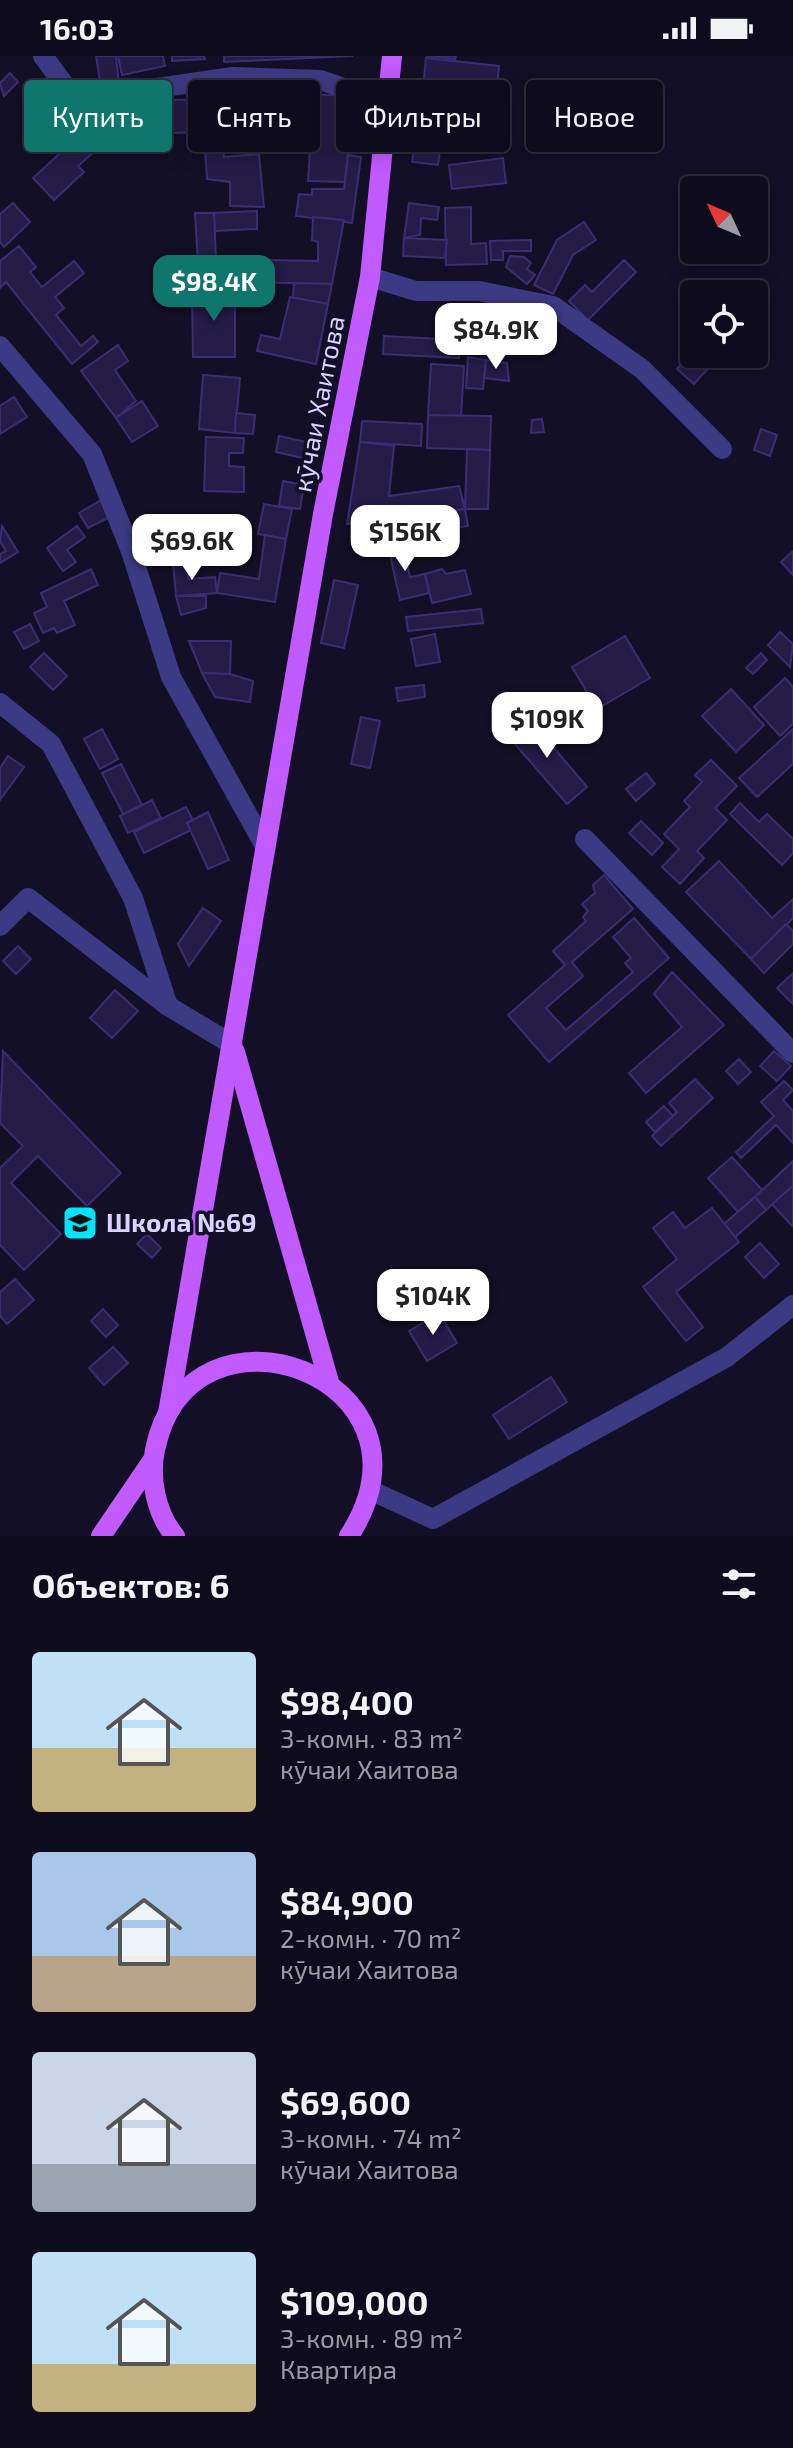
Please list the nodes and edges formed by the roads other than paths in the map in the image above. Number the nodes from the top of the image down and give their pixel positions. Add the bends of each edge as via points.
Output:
1 (43, 56) edge
2 (392, 56) edge
3 (390, 80) edge
4 (336, 85) edge
5 (384, 152) edge
6 (370, 277) junction
7 (0, 346) edge
8 (722, 449) dead end
9 (0, 703) edge
10 (585, 839) dead end
11 (265, 846) junction
12 (0, 926) edge
13 (168, 1006) junction
14 (233, 1045) junction
15 (793, 1053) edge
16 (793, 1305) edge
17 (329, 1382) junction
18 (168, 1413) junction
19 (152, 1461) junction
20 (370, 1490) junction
21 (101, 1536) edge
22 (175, 1536) edge
23 (349, 1536) edge

1 - 4 street via 72,95 81,99 233,77 320,80
2 - 3 main road, кӯчаи Хаитова
5 - 6 main road, кӯчаи Хаитова
6 - 8 street via 416,291 479,291 553,306 642,369
6 - 11 main road, кӯчаи Хаитова
7 - 11 street via 92,454 131,551 171,677
9 - 13 street via 51,744 133,898
10 - 15 street
11 - 14 main road, кӯчаи Хаитова
12 - 13 street via 28,898
13 - 14 street
14 - 17 main road
14 - 18 main road, кӯчаи Хаитова
16 - 20 street via 727,1357 433,1519
17 - 18 main road via 297,1365 260,1360 224,1367 192,1385
17 - 20 main road via 365,1430 372,1460
18 - 19 main road, кӯчаи Хаитова
19 - 21 main road
19 - 22 main road via 155,1496
20 - 23 main road

